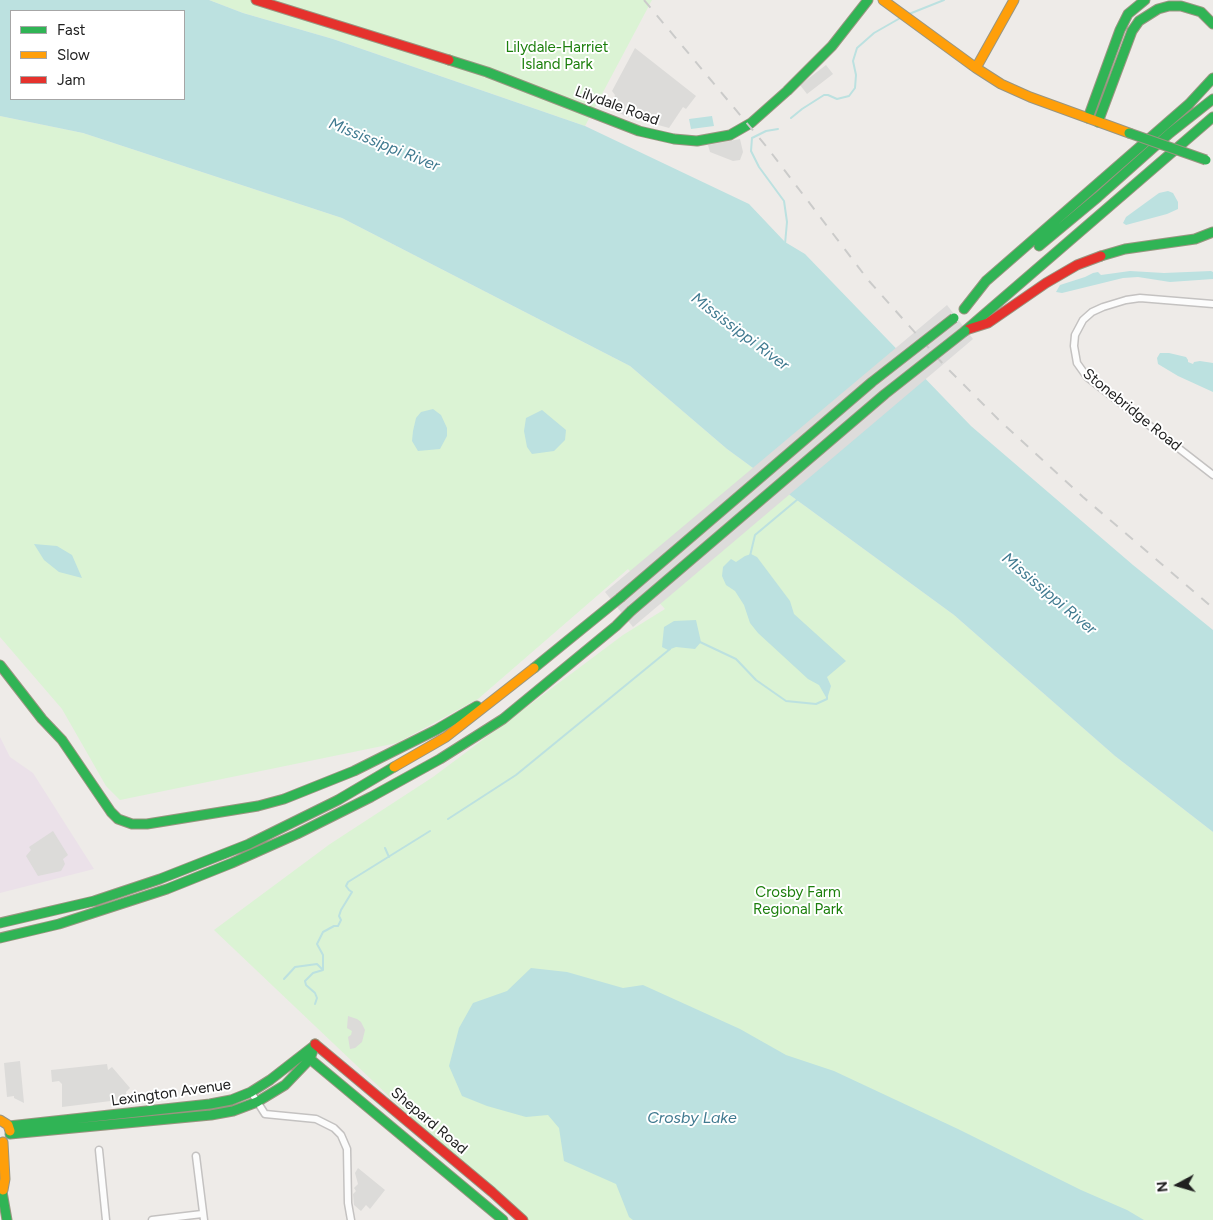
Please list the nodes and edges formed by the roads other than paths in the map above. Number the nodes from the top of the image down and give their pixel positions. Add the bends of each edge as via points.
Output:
1 (256, 0) edge
2 (868, 0) edge
3 (883, 0) edge
4 (1014, 0) edge
5 (1145, 0) edge
6 (1213, 24) edge
7 (976, 68) junction
8 (1213, 78) edge
9 (1213, 100) edge
10 (1213, 117) edge
11 (1088, 118) junction
12 (1098, 122) junction
13 (1209, 162) edge
14 (1213, 232) edge
15 (1213, 304) edge
16 (964, 309) junction
17 (965, 331) junction
18 (1213, 475) edge
19 (0, 665) edge
20 (506, 692) junction
21 (0, 923) edge
22 (0, 938) edge
23 (315, 1044) junction
24 (310, 1059) junction
25 (251, 1092) junction
26 (257, 1102) junction
27 (0, 1120) edge
28 (10, 1130) junction
29 (1, 1143) edge
30 (99, 1150) dead end
31 (196, 1156) dead end
32 (2, 1186) edge
33 (203, 1217) edge
34 (6, 1220) edge
35 (106, 1220) edge
36 (152, 1220) edge
37 (351, 1220) edge
38 (503, 1220) edge
39 (523, 1220) edge

1 - 2 main road, Lilydale Road via 487,72 638,130 697,141 730,136 751,123 840,38
3 - 7 main road
4 - 7 main road
5 - 11 main road via 1128,14 1120,30
6 - 12 main road via 1201,12 1181,6 1158,9 1139,22 1132,31
7 - 11 main road via 1030,97
8 - 16 main road via 1190,104 986,281
9 - 16 main road
10 - 17 main road
11 - 12 main road
12 - 13 main road, bridge
14 - 17 main road via 1195,239 1125,249 1096,257 1052,280 988,324
15 - 18 street, Stonebridge Road via 1140,298 1126,300 1092,312 1075,335 1074,346 1077,363 1087,377
16 - 20 main road, bridge via 872,382
17 - 22 main road, bridge via 885,394 610,632 504,719 380,792 232,863 137,899 59,924
19 - 20 main road via 62,740 111,812 126,823 147,824 284,799 354,771
20 - 21 main road via 446,737 338,800 249,844 130,890
23 - 24 main road, Lexington Avenue
23 - 25 main road, Lexington Avenue
23 - 39 main road, Shepard Road
24 - 26 main road, Lexington Avenue via 284,1085
24 - 38 main road, Shepard Road
25 - 26 street
25 - 28 main road, Lexington Avenue via 210,1104
26 - 28 main road, Lexington Avenue via 223,1114
26 - 37 street via 265,1114 316,1119 341,1135 346,1149
27 - 28 main road
28 - 29 main road via 7,1140
29 - 32 main road via 5,1179
30 - 35 street
31 - 33 street
32 - 34 main road
33 - 36 street

